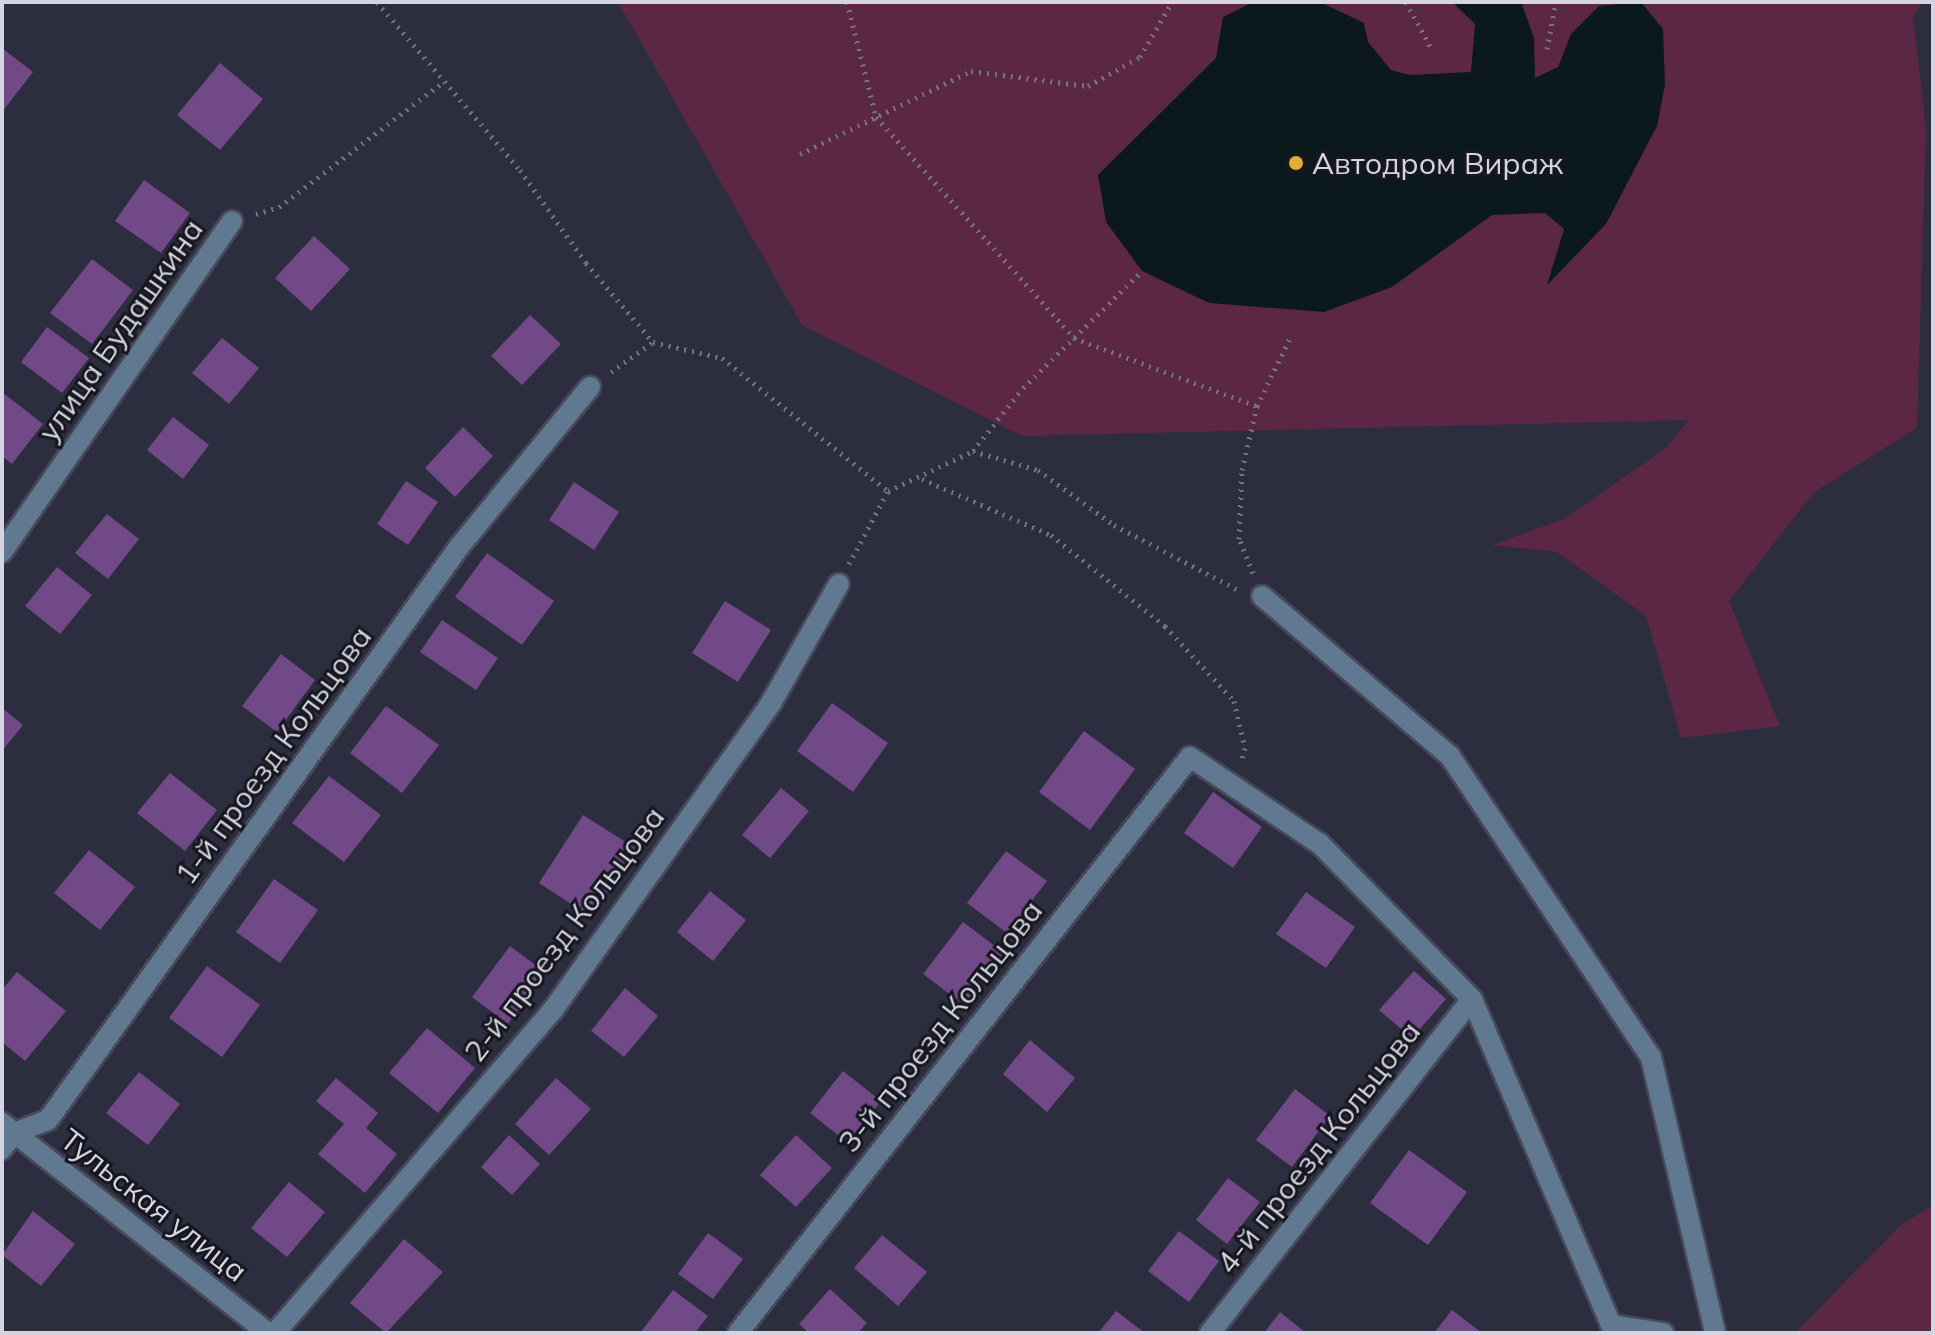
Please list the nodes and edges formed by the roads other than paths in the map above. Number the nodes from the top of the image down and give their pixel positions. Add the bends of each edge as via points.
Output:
1 (232, 221) road end
2 (590, 387) road end
3 (2, 552) edge
4 (839, 584) road end
5 (1262, 596) road end
6 (1472, 999) junction
7 (6, 1135) edge
8 (268, 1333) edge
9 (275, 1333) edge
10 (738, 1333) edge
11 (1210, 1333) edge
12 (1663, 1333) edge
13 (1715, 1333) edge

1 - 3 street, улица Будашкина
2 - 7 street, 1-й проезд Кольцова via 459,547 48,1120
4 - 9 street, 2-й проезд Кольцова via 771,703 553,1010
5 - 13 street via 1450,756 1651,1057
6 - 10 street, 3-й проезд Кольцова via 1320,844 1190,757
6 - 11 street, 4-й проезд Кольцова
6 - 12 street via 1611,1325
7 - 8 street, Тульская улица

